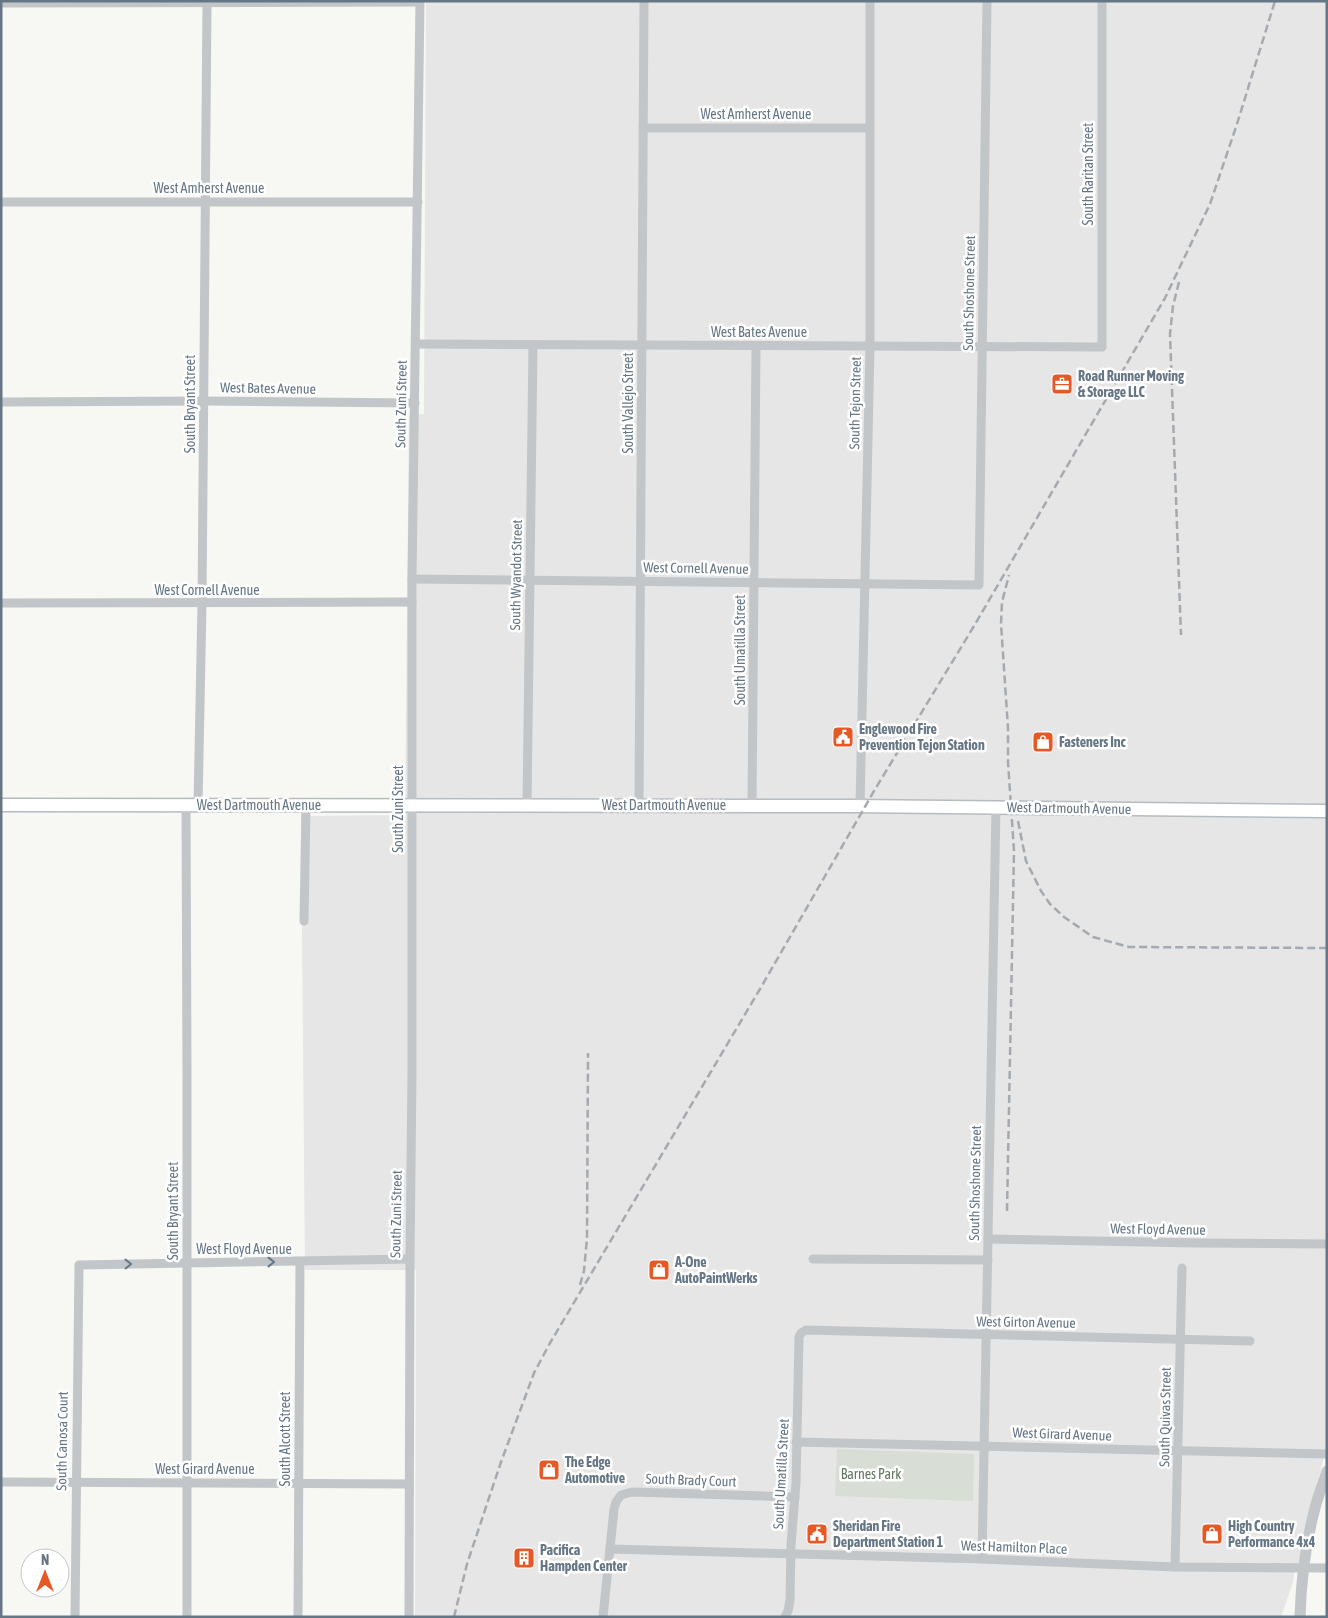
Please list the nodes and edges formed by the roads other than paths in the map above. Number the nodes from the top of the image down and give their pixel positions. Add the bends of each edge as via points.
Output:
1 (644, 1) edge
2 (870, 1) edge
3 (987, 1) edge
4 (1102, 1) edge
5 (420, 2) edge
6 (1, 3) edge
7 (207, 3) junction
8 (643, 128) junction
9 (869, 128) junction
10 (1, 202) edge
11 (204, 202) junction
12 (418, 202) junction
13 (416, 344) junction
14 (533, 345) junction
15 (642, 345) junction
16 (756, 346) junction
17 (870, 346) junction
18 (982, 347) junction
19 (1102, 347) joint
20 (1, 402) edge
21 (204, 402) junction
22 (415, 403) junction
23 (412, 579) junction
24 (530, 580) junction
25 (640, 581) junction
26 (754, 582) junction
27 (865, 584) junction
28 (979, 585) joint
29 (412, 602) junction
30 (1, 604) edge
31 (202, 604) junction
32 (306, 804) junction
33 (411, 804) junction
34 (1, 805) edge
35 (192, 805) junction
36 (527, 805) junction
37 (639, 805) junction
38 (752, 805) junction
39 (860, 806) junction
40 (996, 807) junction
41 (1327, 811) edge
42 (304, 921) dead end
43 (988, 1239) junction
44 (1327, 1244) edge
45 (410, 1259) junction
46 (813, 1259) dead end
47 (988, 1260) junction
48 (300, 1262) junction
49 (187, 1263) junction
50 (79, 1266) joint
51 (1182, 1268) dead end
52 (802, 1333) joint
53 (986, 1335) junction
54 (1180, 1340) junction
55 (1250, 1341) dead end
56 (796, 1442) junction
57 (984, 1446) junction
58 (1178, 1451) junction
59 (1327, 1454) edge
60 (1327, 1471) edge
61 (1, 1482) edge
62 (187, 1482) junction
63 (76, 1483) junction
64 (299, 1484) junction
65 (409, 1484) junction
66 (795, 1497) junction
67 (610, 1549) junction
68 (792, 1554) junction
69 (982, 1559) junction
70 (1175, 1567) junction
71 (1304, 1567) junction
72 (1327, 1568) edge
73 (75, 1617) edge
74 (187, 1617) edge
75 (298, 1617) edge
76 (409, 1617) edge
77 (603, 1617) edge
78 (785, 1617) edge
79 (1300, 1617) edge

1 - 8 street, South Vallejo Street
2 - 9 street, South Tejon Street
3 - 18 street, South Shoshone Street
4 - 19 street, South Raritan Street
5 - 7 street
5 - 12 street, South Zuni Street
6 - 7 street
7 - 11 street, South Bryant Street
8 - 9 street, West Amherst Avenue
8 - 15 street, South Vallejo Street
9 - 17 street, South Tejon Street
10 - 11 street, West Amherst Avenue
11 - 12 street, West Amherst Avenue
11 - 21 street, South Bryant Street
12 - 13 street, South Zuni Street
13 - 14 street, West Bates Avenue
13 - 22 street, South Zuni Street
14 - 15 street, West Bates Avenue
14 - 24 street, South Wyandot Street
15 - 16 street, West Bates Avenue
15 - 25 street, South Vallejo Street
16 - 17 street, West Bates Avenue
16 - 26 street, South Umatilla Street
17 - 18 street, West Bates Avenue
17 - 27 street, South Tejon Street
18 - 19 street, West Bates Avenue
18 - 28 street, South Shoshone Street
20 - 21 street, West Bates Avenue
21 - 22 street, West Bates Avenue
21 - 31 street, South Bryant Street
22 - 23 street, South Zuni Street
23 - 24 street, West Cornell Avenue
23 - 29 street, South Zuni Street
24 - 25 street, West Cornell Avenue
24 - 36 street, South Wyandot Street
25 - 26 street, West Cornell Avenue
25 - 37 street, South Vallejo Street
26 - 27 street, West Cornell Avenue
26 - 38 street, South Umatilla Street
27 - 28 street, West Cornell Avenue
27 - 39 street, South Tejon Street
29 - 31 street, West Cornell Avenue
29 - 33 street, South Zuni Street
30 - 31 street, West Cornell Avenue
31 - 35 street, South Bryant Street
32 - 33 main road, West Dartmouth Avenue
32 - 35 main road, West Dartmouth Avenue
32 - 42 street
33 - 36 main road, West Dartmouth Avenue
33 - 45 street, South Zuni Street
34 - 35 main road, West Dartmouth Avenue
35 - 49 street, South Bryant Street
36 - 37 main road, West Dartmouth Avenue
37 - 38 main road, West Dartmouth Avenue
38 - 39 main road, West Dartmouth Avenue
39 - 40 main road, West Dartmouth Avenue
40 - 41 main road, West Dartmouth Avenue
40 - 43 street, South Shoshone Street
43 - 44 street, West Floyd Avenue
43 - 47 street, South Shoshone Street
45 - 48 street, West Floyd Avenue
45 - 65 street, South Zuni Street
46 - 47 street
47 - 53 street, South Shoshone Street
49 -> 48 street, West Floyd Avenue
48 - 64 street, South Alcott Street
50 -> 49 street, West Floyd Avenue
49 - 62 street, South Bryant Street
50 - 63 street, South Canosa Court
51 - 54 street, South Quivas Street
52 - 53 street, West Girton Avenue via 806,1330
52 - 56 street, South Umatilla Street via 799,1337
53 - 54 street, West Girton Avenue
53 - 57 street, South Shoshone Street
54 - 55 street, West Girton Avenue
54 - 58 street, South Quivas Street
56 - 57 street, West Girard Avenue
56 - 66 street, South Umatilla Street
57 - 58 street, West Girard Avenue
57 - 69 street, South Shoshone Street
58 - 59 street, West Girard Avenue
58 - 70 street, South Quivas Street
60 - 71 street via 1314,1511
61 - 63 street, West Girard Avenue
62 - 63 street, West Girard Avenue
62 - 64 street, West Girard Avenue
62 - 74 street, South Bryant Street
63 - 73 street, South Canosa Court
64 - 65 street, West Girard Avenue
64 - 75 street, South Alcott Street
65 - 76 street, South Zuni Street
66 - 67 street, South Brady Court via 626,1493 616,1502
66 - 68 street, South Umatilla Street
67 - 68 street, West Hamilton Place
67 - 77 street, South Brady Court
68 - 69 street, West Hamilton Place
68 - 78 street, South Umatilla Street via 789,1605
69 - 70 street, West Hamilton Place
70 - 71 street, West Hamilton Place
71 - 72 street, West Hamilton Place
71 - 79 street

